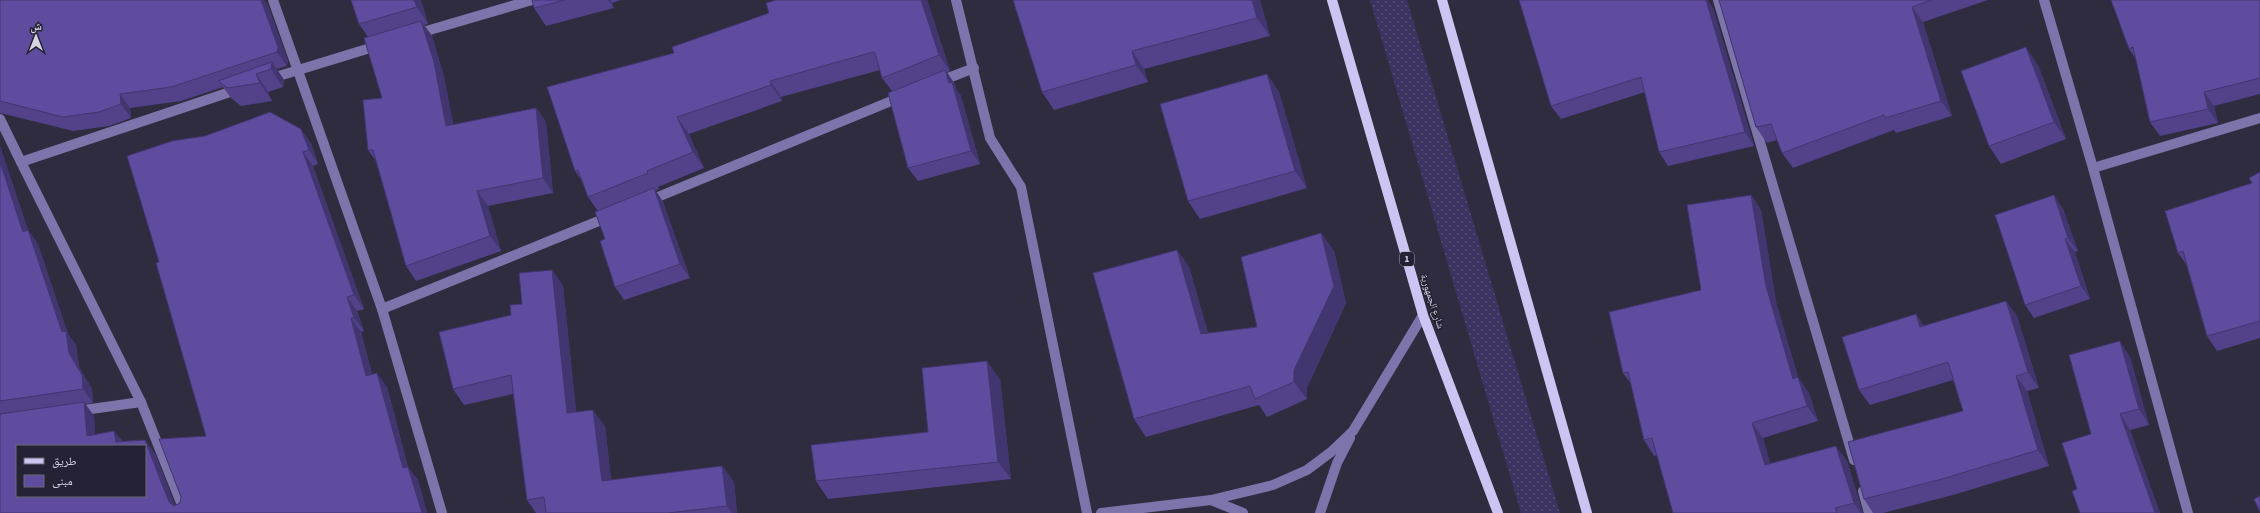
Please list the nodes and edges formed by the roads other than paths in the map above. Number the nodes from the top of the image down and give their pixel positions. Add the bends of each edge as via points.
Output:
1 (273, 0) edge
2 (532, 0) edge
3 (956, 0) edge
4 (1332, 0) edge
5 (1442, 0) edge
6 (1718, 0) edge
7 (2044, 0) edge
8 (403, 38) edge
9 (388, 42) edge
10 (974, 68) junction
11 (297, 69) junction
12 (929, 86) edge
13 (914, 92) edge
14 (2260, 118) edge
15 (0, 119) edge
16 (21, 162) junction
17 (2093, 168) junction
18 (641, 204) edge
19 (618, 213) edge
20 (382, 309) junction
21 (1423, 315) junction
22 (141, 402) junction
23 (70, 412) edge
24 (1353, 431) junction
25 (1856, 467) edge
26 (1860, 482) edge
27 (1211, 500) junction
28 (185, 513) edge
29 (442, 513) edge
30 (1087, 513) edge
31 (1101, 513) edge
32 (1243, 513) edge
33 (1320, 513) edge
34 (1498, 513) edge
35 (1587, 513) edge
36 (1869, 513) edge
37 (2188, 513) edge

1 - 11 street
2 - 8 street
3 - 10 street
4 - 21 main road, شارع الجمهورية / 1
5 - 35 main road
6 - 25 street
7 - 17 street
9 - 11 street
10 - 12 street
10 - 30 street via 990,138 1021,187
11 - 16 street
11 - 20 street
13 - 18 street
14 - 17 street
15 - 16 street
16 - 22 street
17 - 37 street
19 - 20 street
20 - 29 street
21 - 24 street
21 - 34 main road, شارع الجمهورية / 1
22 - 23 street
22 - 28 street
24 - 27 street via 1307,470 1273,485
24 - 33 street via 1337,463
26 - 36 street
27 - 31 street
27 - 32 street

